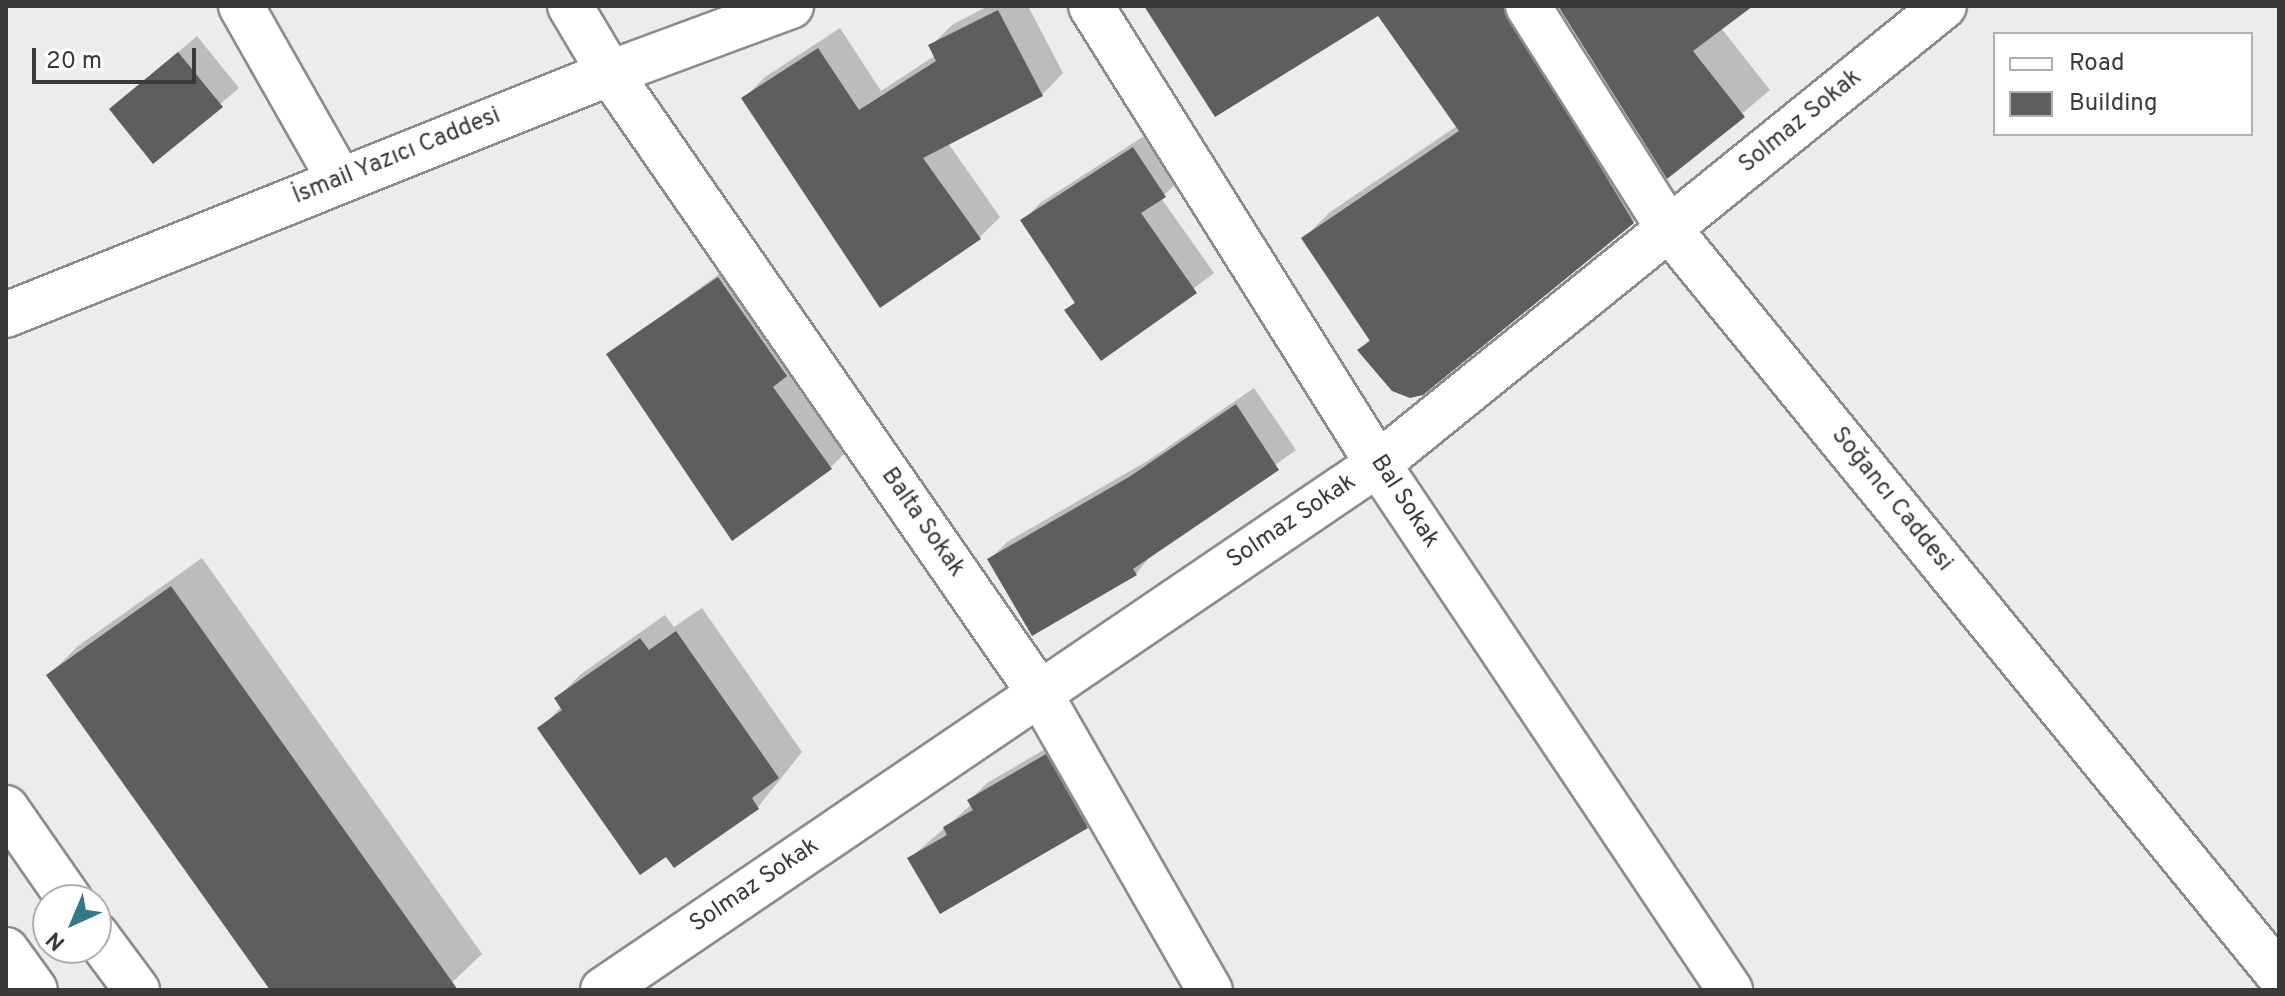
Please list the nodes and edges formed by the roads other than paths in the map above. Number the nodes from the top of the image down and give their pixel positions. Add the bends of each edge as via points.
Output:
1 (241, 6) edge
2 (570, 6) edge
3 (791, 6) edge
4 (1091, 6) edge
5 (1528, 6) edge
6 (1935, 9) edge
7 (610, 73) junction
8 (340, 180) junction
9 (1669, 229) junction
10 (6, 315) edge
11 (1378, 464) junction
12 (1039, 692) junction
13 (6, 808) edge
14 (59, 884) edge
15 (6, 950) edge
16 (112, 956) edge
17 (2279, 975) edge
18 (35, 990) edge
19 (137, 990) edge
20 (603, 990) edge
21 (1210, 990) edge
22 (1730, 990) edge

1 - 8 street
2 - 7 street, Balta Sokak
3 - 7 street, İsmail Yazıcı Caddesi
4 - 11 street, Bal Sokak
5 - 9 street, Soğancı Caddesi
6 - 9 street, Solmaz Sokak
7 - 8 street, İsmail Yazıcı Caddesi
7 - 12 street, Balta Sokak
8 - 10 street, İsmail Yazıcı Caddesi
9 - 11 street, Solmaz Sokak
9 - 17 street, Soğancı Caddesi
11 - 12 street, Solmaz Sokak
11 - 22 street, Bal Sokak
12 - 20 street, Solmaz Sokak
12 - 21 street, Balta Sokak
13 - 14 street
15 - 18 street
16 - 19 street

